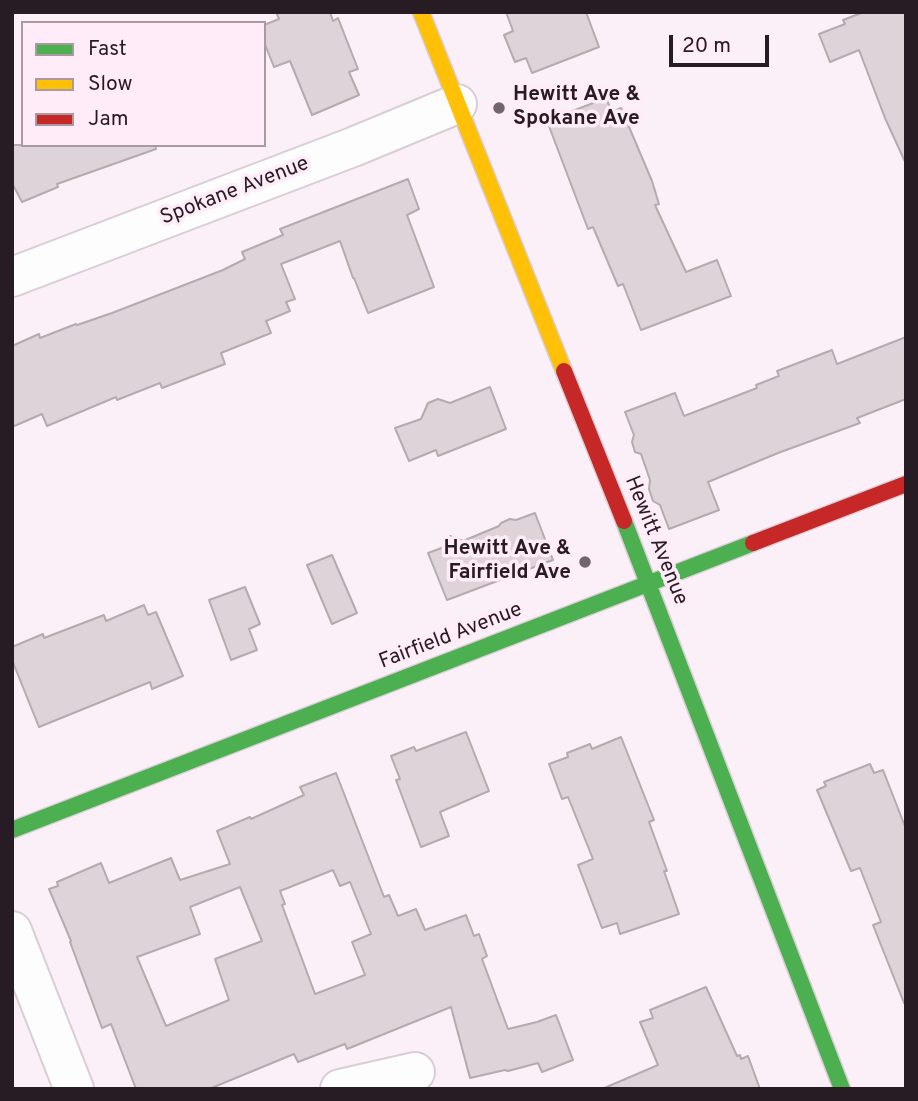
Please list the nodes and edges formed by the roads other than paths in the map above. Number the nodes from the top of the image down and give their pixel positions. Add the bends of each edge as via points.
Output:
1 (421, 12) edge
2 (457, 104) junction
3 (12, 277) edge
4 (906, 484) edge
5 (649, 583) junction
6 (12, 830) edge
7 (12, 931) edge
8 (415, 1072) dead end
9 (74, 1089) edge
10 (340, 1089) edge
11 (842, 1089) edge

1 - 2 street, Hewitt Avenue
2 - 3 street, Spokane Avenue
2 - 5 street, Hewitt Avenue
4 - 5 street, Fairfield Avenue
5 - 6 street, Fairfield Avenue
5 - 11 street, Hewitt Avenue
7 - 9 street
8 - 10 street

